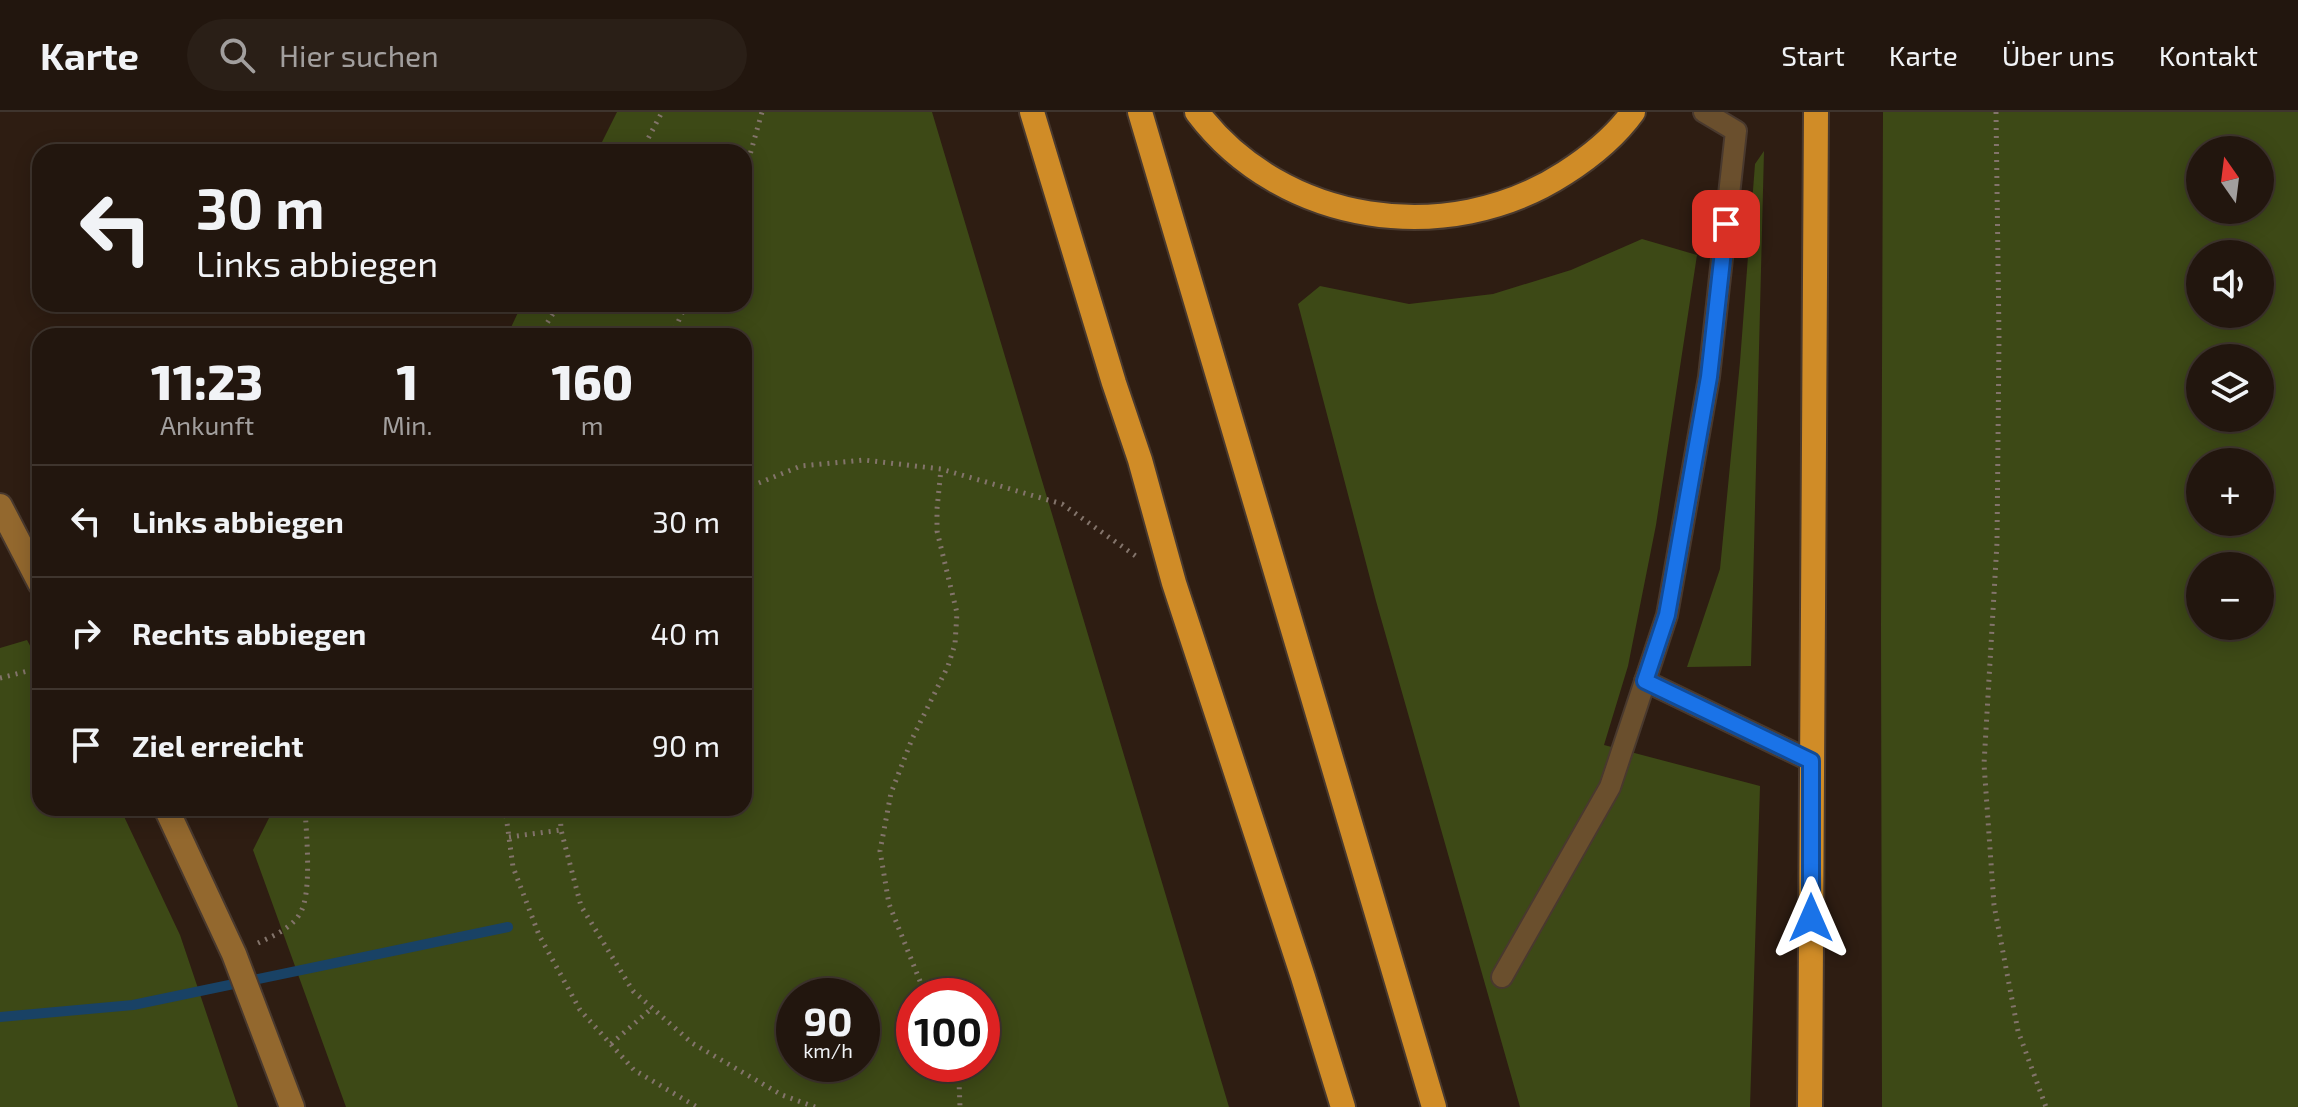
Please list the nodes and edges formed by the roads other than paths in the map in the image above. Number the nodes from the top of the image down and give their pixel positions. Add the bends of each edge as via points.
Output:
1 (1032, 112) edge
2 (1140, 112) edge
3 (1197, 112) edge
4 (1633, 112) edge
5 (1704, 112) edge
6 (1816, 112) edge
7 (0, 506) edge
8 (32, 568) edge
9 (1645, 681) junction
10 (1811, 761) junction
11 (170, 816) edge
12 (1502, 977) dead end
13 (292, 1107) edge
14 (1343, 1107) edge
15 (1434, 1107) edge
16 (1810, 1107) edge

1 - 14 highway via 1174,583
2 - 15 highway
3 - 4 highway via 1248,163 1292,190 1340,208 1391,217 1443,217 1494,207 1542,188 1586,159
5 - 9 lane via 1736,131 1709,377 1667,615
6 - 10 highway
7 - 8 main road
9 - 10 lane
9 - 12 lane via 1610,787
10 - 16 highway
11 - 13 main road via 234,954

